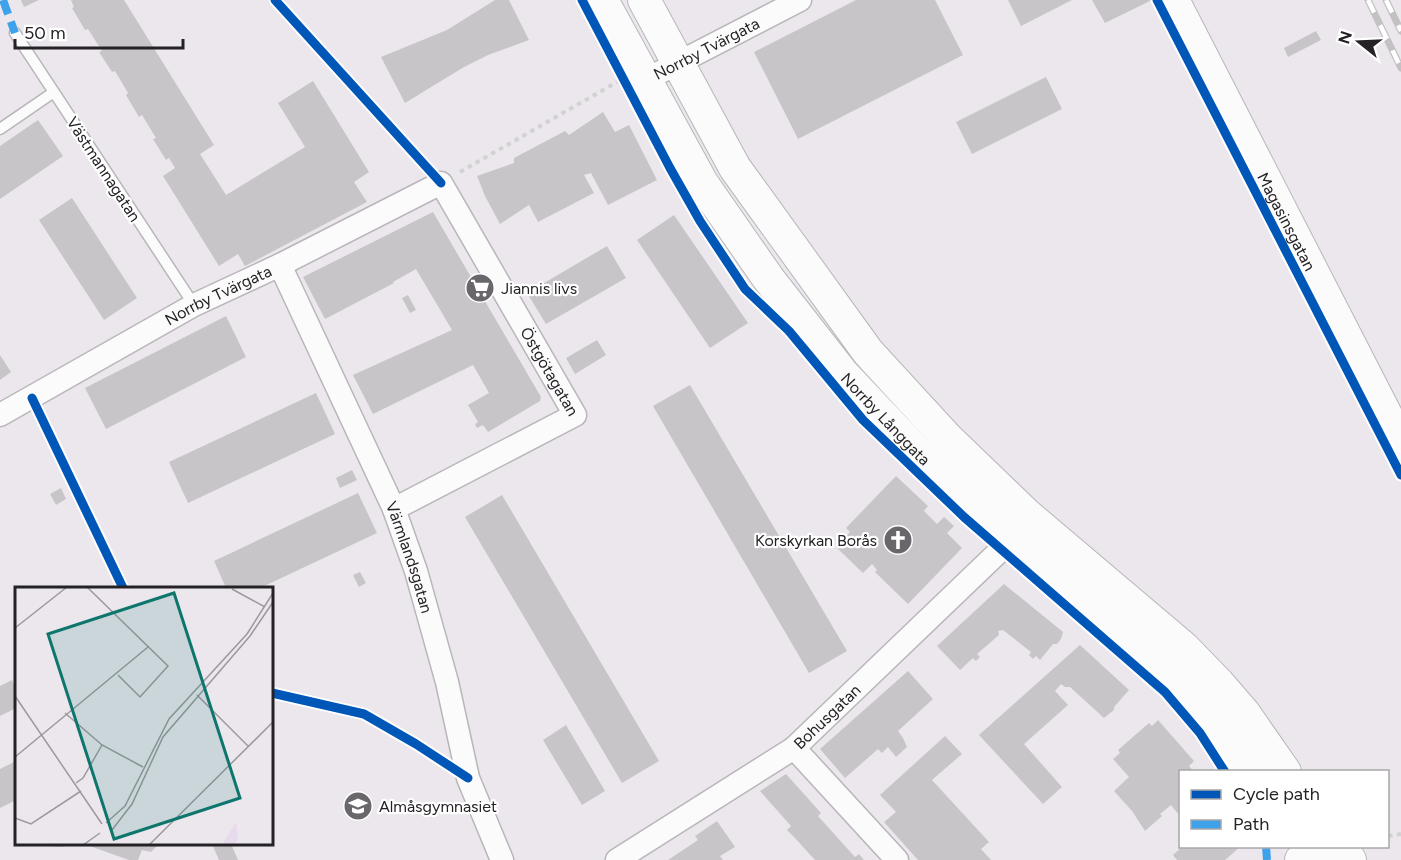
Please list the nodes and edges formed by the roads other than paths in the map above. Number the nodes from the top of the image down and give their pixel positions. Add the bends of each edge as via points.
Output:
1 (602, 0) edge
2 (644, 0) edge
3 (800, 0) edge
4 (1173, 0) edge
5 (15, 33) dead end
6 (677, 63) junction
7 (634, 79) junction
8 (54, 92) junction
9 (0, 129) edge
10 (441, 183) joint
11 (280, 266) junction
12 (194, 305) junction
13 (0, 415) edge
14 (1401, 444) edge
15 (394, 509) junction
16 (1010, 540) junction
17 (794, 748) junction
18 (1250, 770) edge
19 (1285, 770) edge
20 (1344, 854) edge
21 (502, 860) edge
22 (617, 860) edge
23 (897, 860) edge
24 (1302, 860) edge

1 - 7 main road, Norrby Långgata
2 - 6 main road, Norrby Långgata
3 - 6 street, Norrby Tvärgata
4 - 14 main road, Magasinsgatan
5 - 8 lane, Västmannagatan
6 - 7 street, Norrby Tvärgata
6 - 19 main road, Norrby Långgata via 735,168 868,352 947,438 1027,515 1198,662 1244,713
7 - 16 main road, Norrby Långgata via 768,278 843,374 916,451
8 - 9 lane
8 - 12 lane, Västmannagatan
10 - 11 street, Norrby Tvärgata
10 - 15 street, Östgötagatan via 575,415
11 - 12 street, Norrby Tvärgata
11 - 15 street, Värmlandsgatan
12 - 13 street, Norrby Tvärgata
15 - 21 street, Värmlandsgatan via 417,571 468,778
16 - 17 street, Bohusgatan
16 - 18 main road, Norrby Långgata via 1180,684 1219,726
17 - 22 street, Bohusgatan
17 - 23 street
20 - 24 main road via 1322,852

